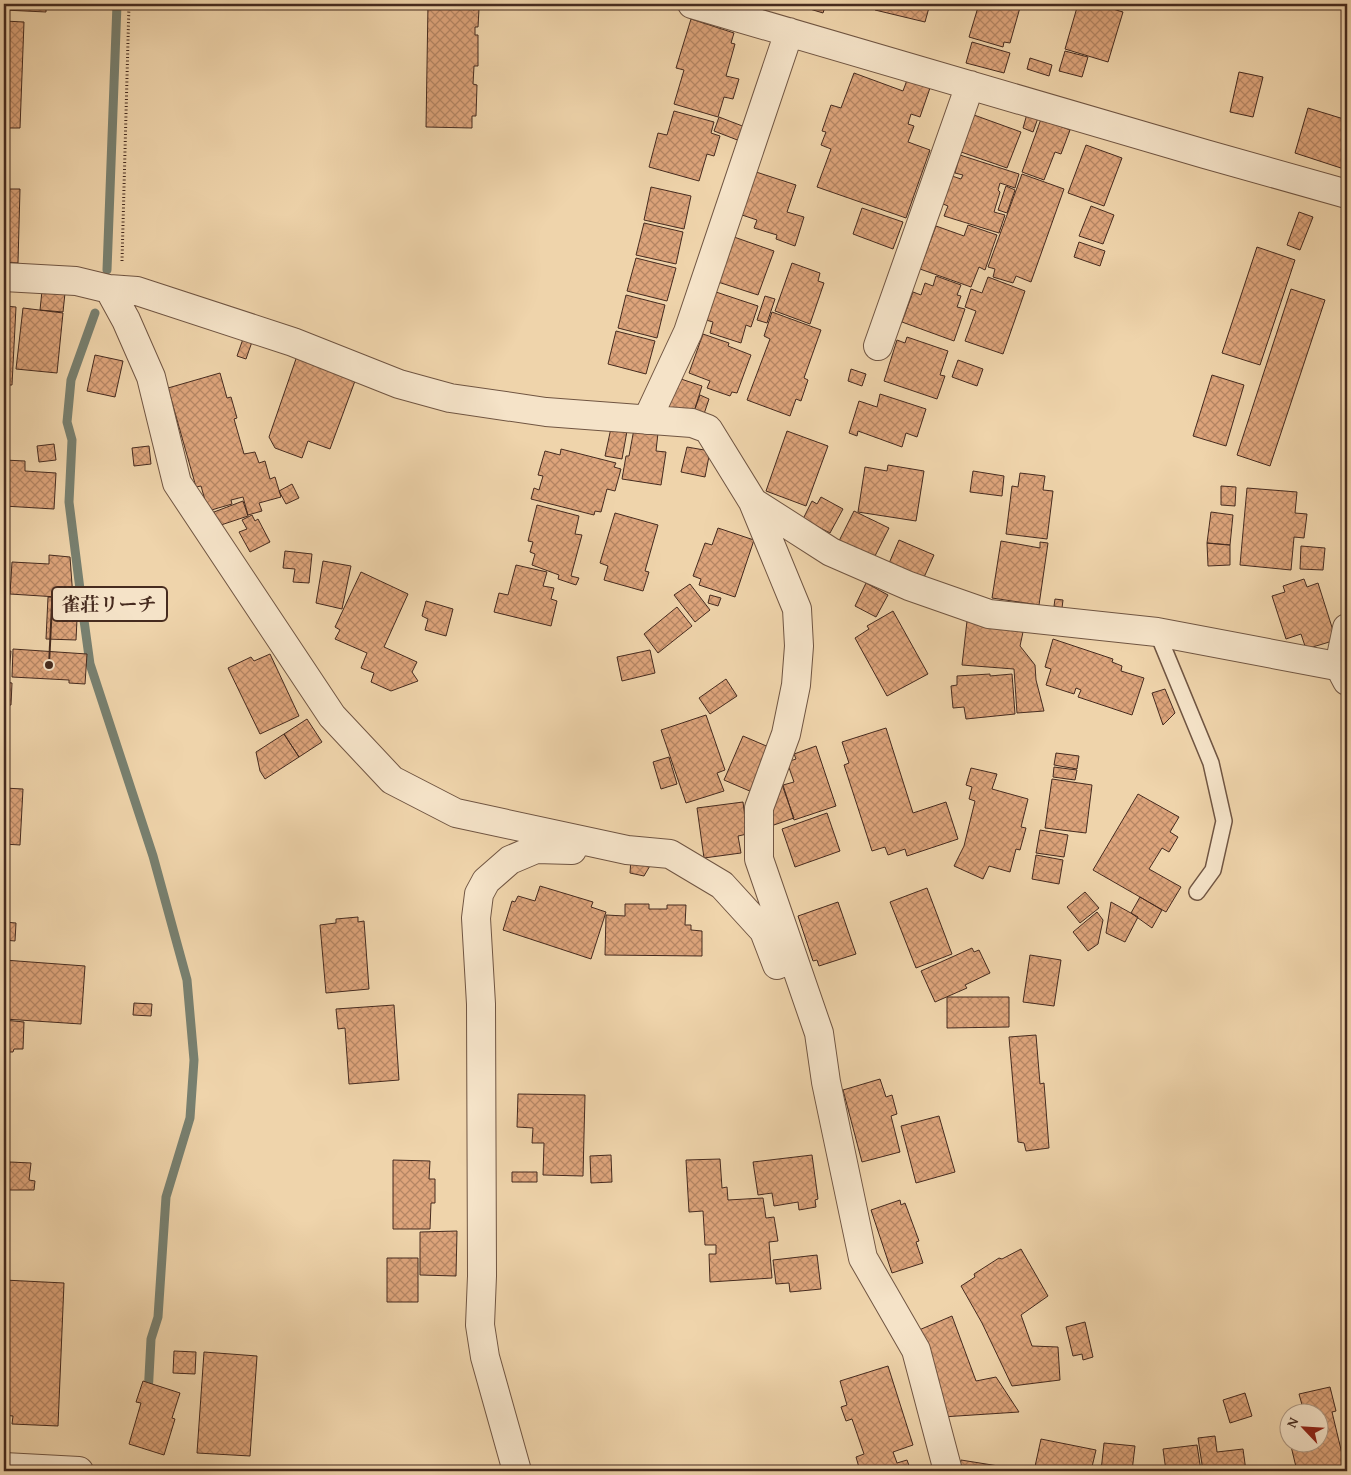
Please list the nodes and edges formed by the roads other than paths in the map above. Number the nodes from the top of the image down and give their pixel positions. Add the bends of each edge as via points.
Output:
1 (692, 4) edge
2 (733, 10) edge
3 (789, 32) junction
4 (970, 85) junction
5 (1347, 194) edge
6 (4, 277) edge
7 (116, 278) junction
8 (878, 346) dead end
9 (647, 420) junction
10 (753, 502) junction
11 (1347, 628) edge
12 (1157, 632) junction
13 (1345, 672) edge
14 (627, 850) junction
15 (1197, 892) dead end
16 (826, 1082) junction
17 (4, 1467) edge
18 (79, 1471) edge
19 (517, 1471) edge
20 (948, 1471) edge

1 - 2 street
2 - 3 street
3 - 4 street
3 - 9 street via 688,332
4 - 5 street
4 - 8 street
6 - 7 street via 76,282
7 - 9 street via 137,291 293,342 399,384 450,398 546,412
7 - 14 street via 126,320 151,377 177,483 332,716 392,780 456,813
9 - 10 street via 692,423 708,429
10 - 12 street via 830,552 909,586 989,614
10 - 16 street via 797,609 799,646 796,684 786,734 759,808 759,859 819,1033
11 - 13 street
12 - 13 street
12 - 15 lane via 1211,763 1224,820 1213,870
14 - 16 street via 670,854 722,884 764,931 806,1042
14 - 19 street via 536,849 496,870 479,894 476,918 480,1004 480,1325 485,1357
16 - 20 street via 864,1258 916,1350
17 - 18 street

